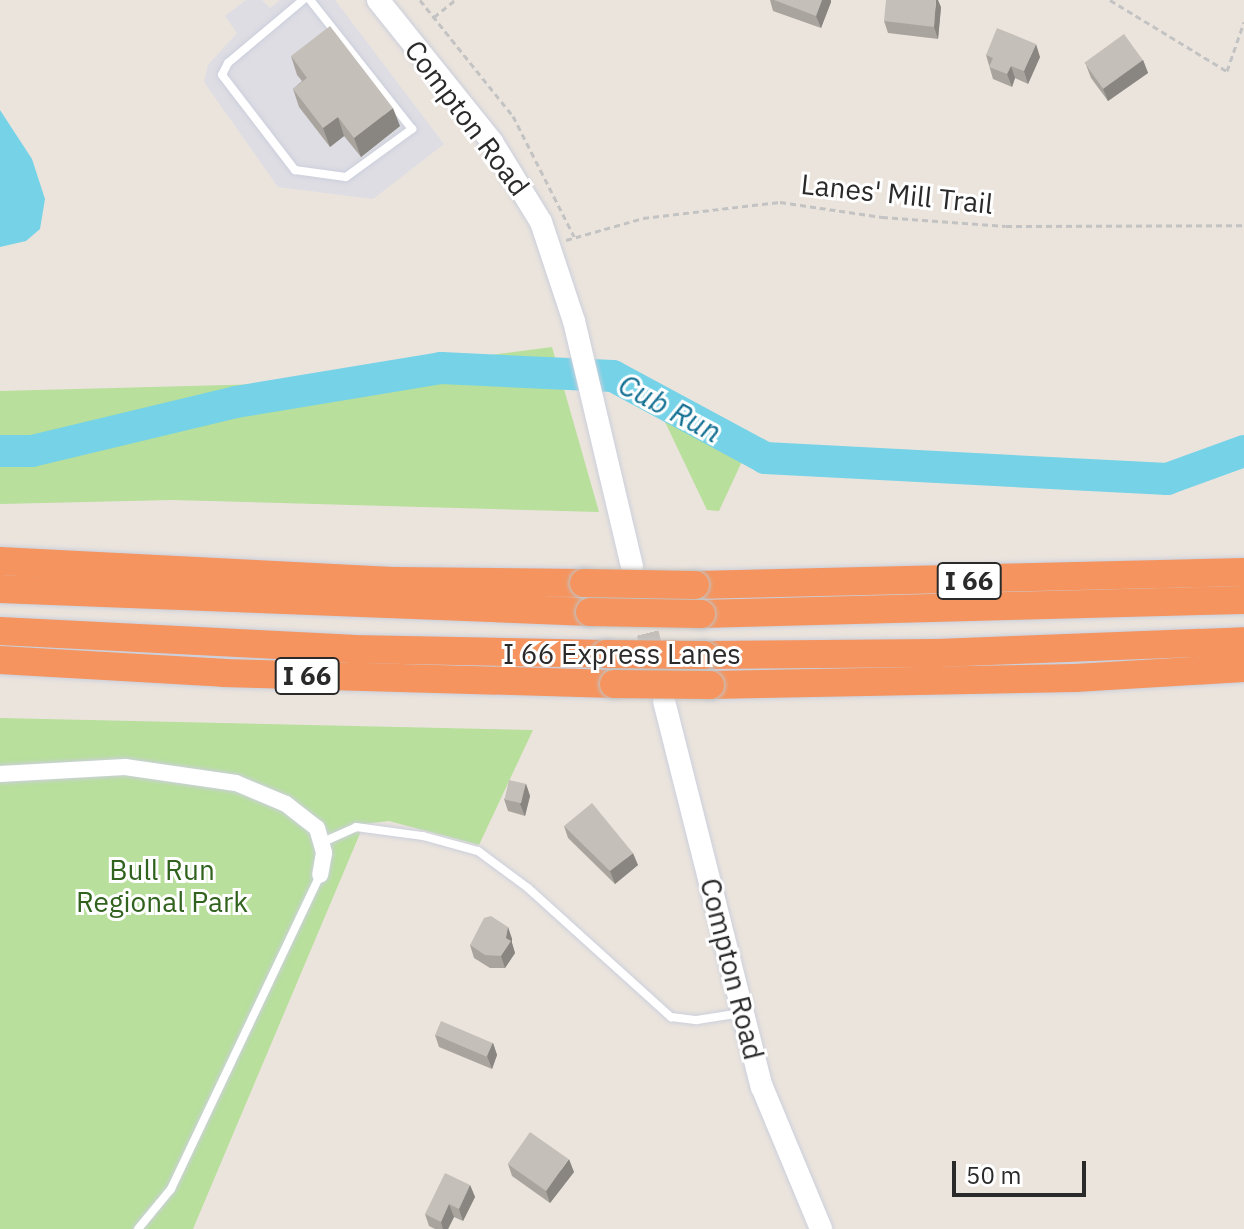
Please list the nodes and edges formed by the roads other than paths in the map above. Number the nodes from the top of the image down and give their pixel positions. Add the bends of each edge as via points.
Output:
1 (303, 0) edge
2 (310, 0) edge
3 (378, 0) edge
4 (0, 561) edge
5 (632, 566) dead end
6 (1244, 572) edge
7 (0, 589) edge
8 (1244, 600) edge
9 (0, 631) edge
10 (1244, 641) edge
11 (0, 660) edge
12 (1244, 668) edge
13 (664, 701) tunnel mouth
14 (0, 774) edge
15 (323, 842) junction
16 (320, 875) joint
17 (742, 1013) junction
18 (138, 1229) edge
19 (821, 1229) edge

1 - 2 lane via 228,63 222,75 295,170 346,177 412,129
3 - 5 street, Compton Road via 492,142 520,183 551,247 574,321
4 - 6 highway, I 66, bridge via 365,579 695,585
7 - 8 highway, I 66 Express Lanes, bridge via 701,614
9 - 10 highway, I 66 Express Lanes, bridge via 352,649 704,655 937,653
11 - 12 highway, I 66, bridge via 237,674 710,685 1031,679
13 - 17 street, Compton Road
14 - 15 street via 125,767 206,776 286,804 312,823
15 - 16 street
15 - 17 lane via 356,827 423,836 478,851 528,888 671,1017 697,1020
16 - 18 lane via 171,1189
17 - 19 street, Compton Road via 777,1132

